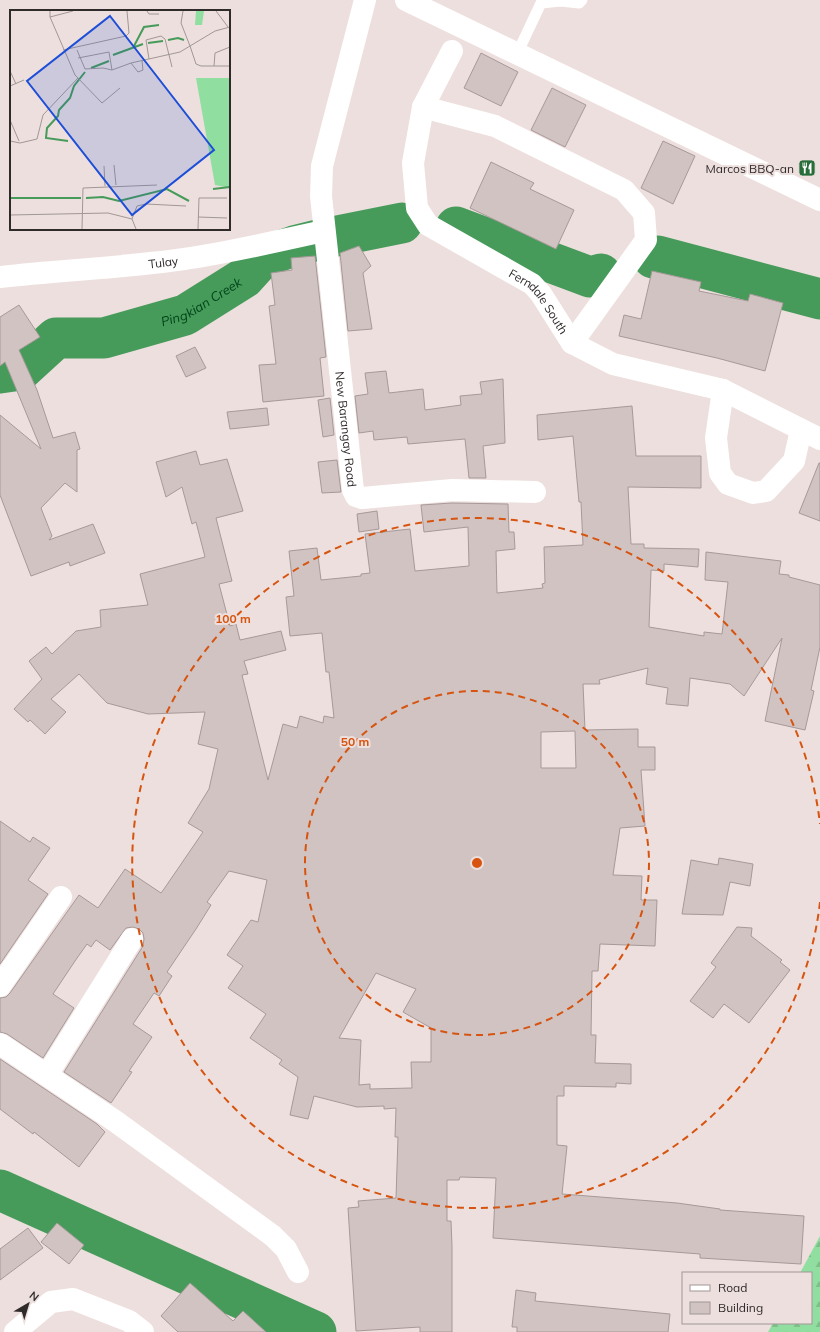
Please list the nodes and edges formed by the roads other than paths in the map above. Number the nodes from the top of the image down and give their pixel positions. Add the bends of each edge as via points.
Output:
1 (365, 0) edge
2 (406, 0) edge
3 (582, 0) edge
4 (452, 51) dead end
5 (517, 54) junction
6 (424, 107) junction
7 (820, 200) edge
8 (325, 231) junction
9 (0, 277) edge
10 (572, 343) junction
11 (723, 390) junction
12 (810, 434) edge
13 (535, 492) dead end
14 (61, 897) dead end
15 (132, 939) dead end
16 (0, 986) edge
17 (0, 1044) edge
18 (47, 1076) junction
19 (298, 1272) dead end
20 (15, 1332) edge
21 (143, 1332) edge

1 - 8 street via 322,166 321,196
2 - 5 street
3 - 5 lane via 579,3 541,3
4 - 6 street, Ferndale South
5 - 7 street
6 - 10 street, Ferndale South via 413,163 416,208 428,225 532,284
6 - 10 street via 501,129 624,190 644,213 646,240
8 - 9 street, Tulay via 184,259
8 - 13 street, New Barangay Road via 353,490 356,496 362,498 452,490
10 - 11 street, Ferndale South via 613,364
11 - 12 street, Ferndale South
11 - 12 street via 716,438 720,473 728,484 753,493 766,491 794,462
14 - 16 street
15 - 18 street
17 - 18 street
18 - 19 street via 273,1236 286,1249
20 - 21 street via 51,1302 73,1299 129,1321

